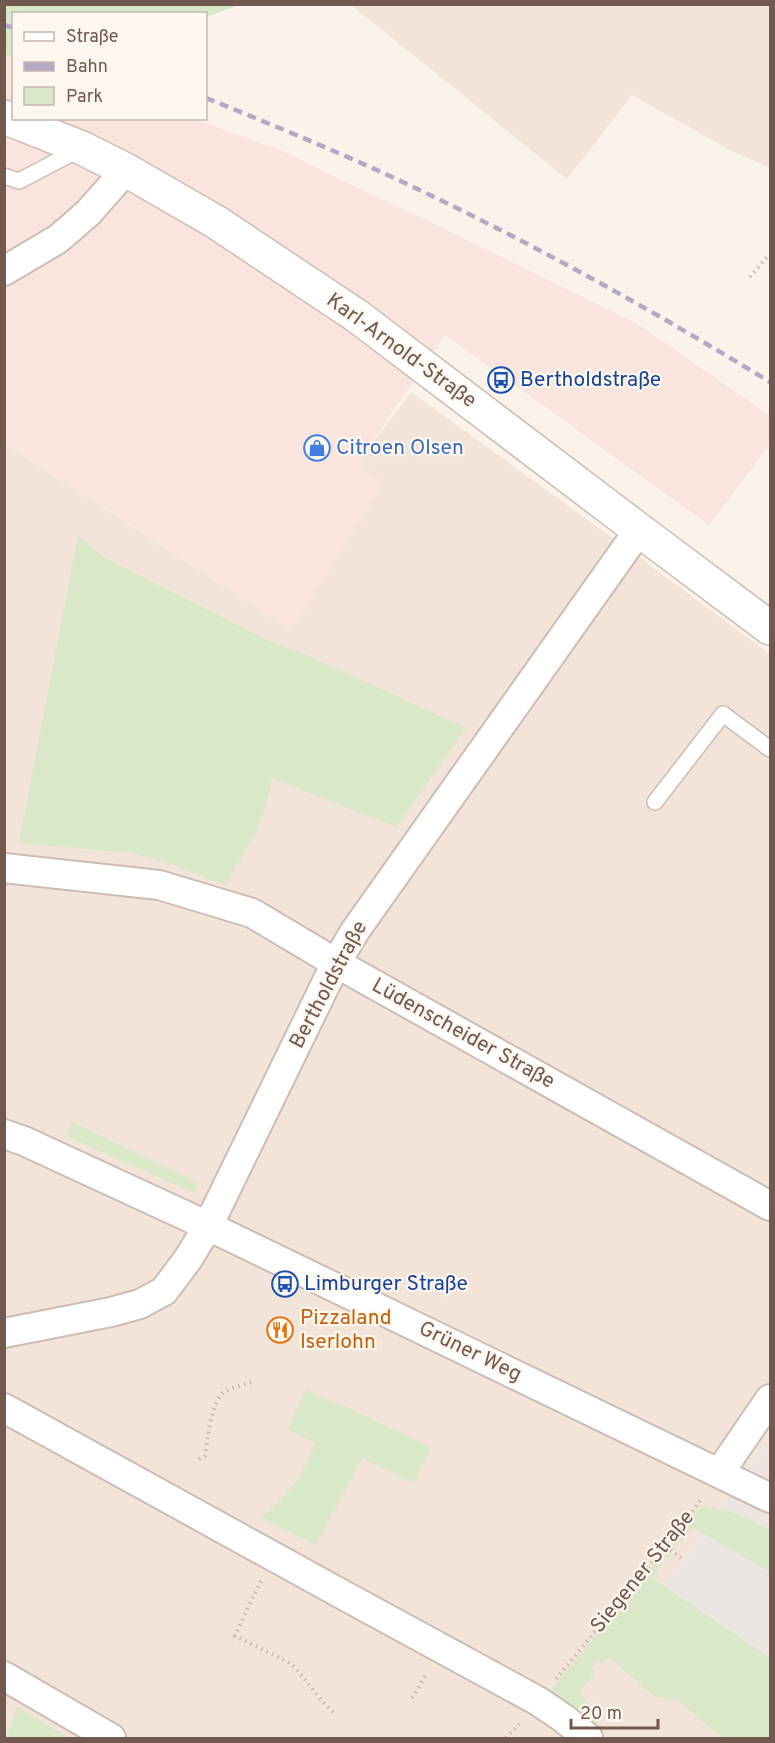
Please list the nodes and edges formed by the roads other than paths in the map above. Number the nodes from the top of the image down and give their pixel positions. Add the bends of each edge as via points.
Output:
1 (4, 117) edge
2 (82, 148) junction
3 (126, 170) junction
4 (12, 178) edge
5 (4, 271) edge
6 (639, 530) junction
7 (771, 628) edge
8 (771, 749) edge
9 (655, 802) dead end
10 (4, 868) edge
11 (336, 963) junction
12 (4, 1134) edge
13 (771, 1206) edge
14 (208, 1226) junction
15 (4, 1333) edge
16 (771, 1399) edge
17 (4, 1408) edge
18 (720, 1472) junction
19 (771, 1498) edge
20 (4, 1676) edge
21 (111, 1738) edge
22 (588, 1738) edge

1 - 2 main road, Karl-Arnold-Straße
2 - 3 main road, Karl-Arnold-Straße
2 - 4 lane
3 - 5 street via 88,213 58,239
3 - 6 main road, Karl-Arnold-Straße via 216,222 357,316
6 - 7 main road, Karl-Arnold-Straße
6 - 11 street, Bertholdstraße
8 - 9 lane via 723,714
10 - 11 street, Lüdenscheider Straße via 159,885 252,913
11 - 13 street, Lüdenscheider Straße
11 - 14 street, Bertholdstraße
12 - 14 street, Grüner Weg
14 - 15 street, Bertholdstraße via 164,1291 140,1304
14 - 18 street, Grüner Weg
16 - 18 street
17 - 22 street via 538,1701
18 - 19 street, Grüner Weg
20 - 21 street

